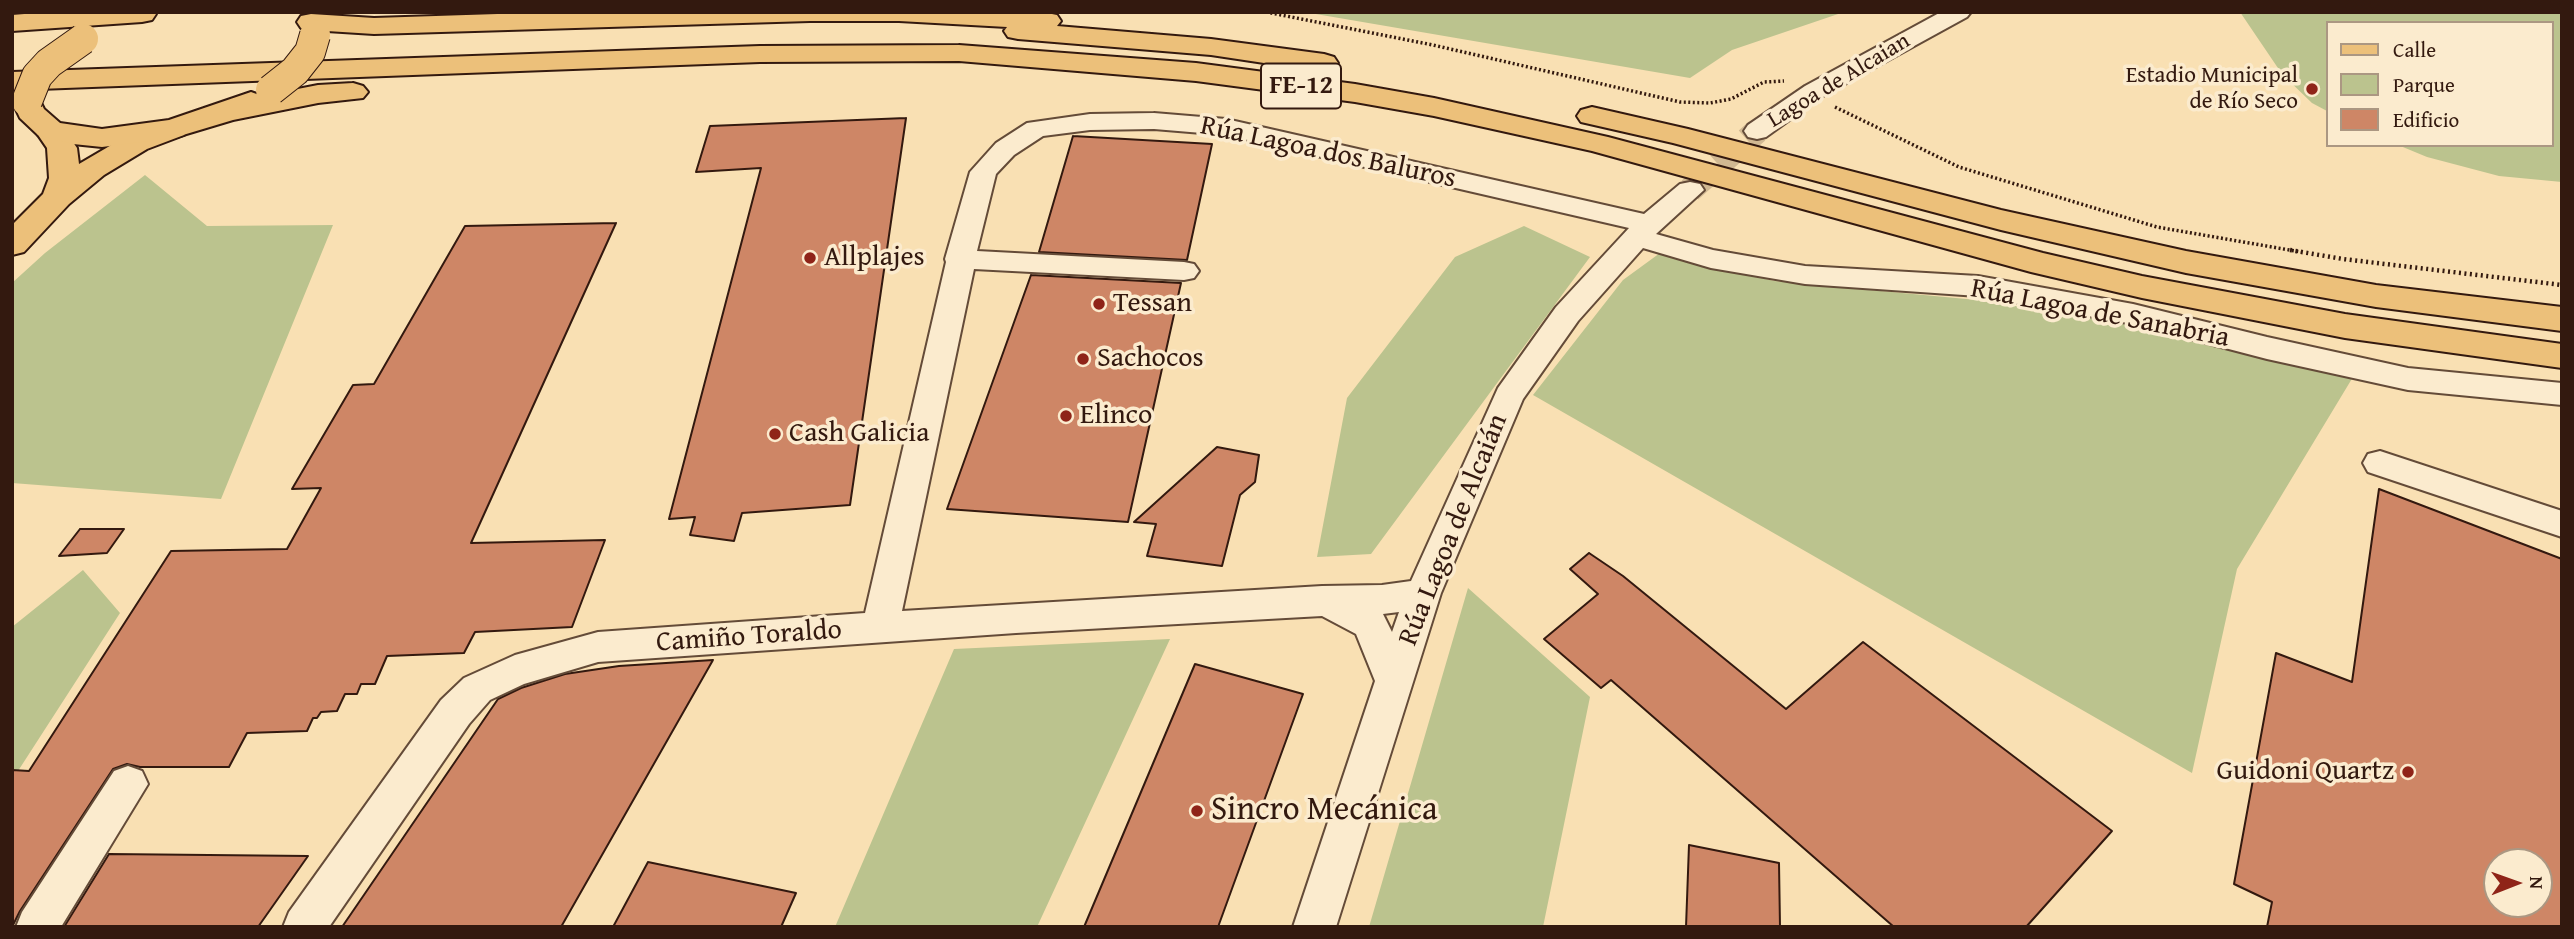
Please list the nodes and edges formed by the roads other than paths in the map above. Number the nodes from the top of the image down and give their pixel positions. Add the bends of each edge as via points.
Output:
1 (1959, 12) edge
2 (145, 13) edge
3 (12, 23) edge
4 (310, 23) edge
5 (12, 58) edge
6 (1203, 59) junction
7 (28, 111) edge
8 (227, 112) junction
9 (173, 129) junction
10 (1757, 131) tunnel mouth
11 (1690, 190) tunnel mouth
12 (58, 197) junction
13 (1644, 231) junction
14 (12, 245) edge
15 (959, 259) junction
16 (1184, 271) dead end
17 (2562, 319) edge
18 (2562, 356) edge
19 (2562, 394) edge
20 (2380, 463) dead end
21 (2562, 524) edge
22 (1423, 593) junction
23 (1322, 601) junction
24 (880, 628) junction
25 (1394, 681) junction
26 (128, 784) dead end
27 (37, 927) edge
28 (304, 927) edge
29 (1314, 927) edge

1 - 10 street, Lagoa de Alcaian via 1812,92
2 - 3 main road
2 - 7 main road, bridge via 83,39 43,69 30,89
4 - 6 main road via 374,26 900,13 1083,23
4 - 8 main road, bridge via 310,52 295,71 271,90
5 - 6 main road, FE-12 via 982,29
6 - 7 main road, FE-12 via 760,54
6 - 8 main road via 405,88 318,94
6 - 17 main road, FE-12 via 1461,86 2186,262 2376,296
6 - 18 main road, FE-12 via 1597,143 2142,287 2345,326
7 - 9 main road via 72,135 137,136
7 - 12 main road via 62,148 65,178
8 - 9 main road
9 - 12 main road via 136,143 93,168
11 - 13 street, Rúa Lagoa de Alcaián
12 - 14 main road
13 - 15 street, Rúa Lagoa dos Baluros via 1226,127 1090,122 1036,129 1005,149 983,172
13 - 19 street, Rúa Lagoa de Sanabria via 1711,259 1805,275 1978,286 2107,310 2408,379
13 - 22 street, Rúa Lagoa de Alcaián via 1567,314 1509,397
15 - 16 street
15 - 24 street, Rúa Lagoa dos Baluros
20 - 21 street
22 - 23 street, Camiño Toraldo via 1382,600
22 - 25 street, Rúa Lagoa de Alcaián
23 - 24 street, Camiño Toraldo
23 - 25 street via 1370,624
24 - 28 street, Camiño Toraldo via 598,648 515,671 477,689 455,712
25 - 29 street, Rúa Lagoa de Alcaián
26 - 27 street

